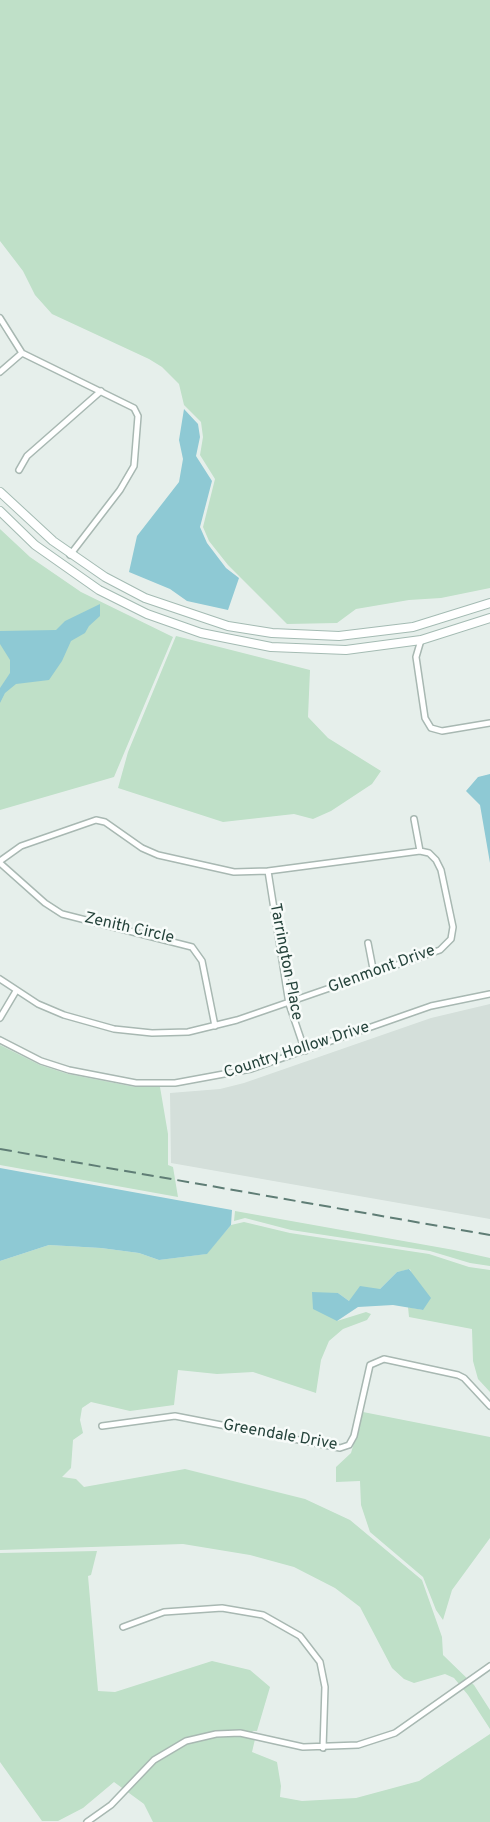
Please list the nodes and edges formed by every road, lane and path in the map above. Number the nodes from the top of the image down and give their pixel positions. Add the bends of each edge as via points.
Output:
1 (0, 318) edge
2 (22, 353) junction
3 (0, 372) edge
4 (101, 391) junction
5 (19, 470) dead end
6 (0, 492) edge
7 (0, 511) edge
8 (70, 555) junction
9 (490, 603) edge
10 (490, 618) edge
11 (421, 639) junction
12 (490, 723) edge
13 (414, 819) dead end
14 (420, 851) junction
15 (0, 862) edge
16 (268, 871) junction
17 (368, 944) dead end
18 (374, 974) junction
19 (0, 979) edge
20 (16, 991) junction
21 (490, 994) edge
22 (289, 1004) junction
23 (0, 1018) edge
24 (215, 1026) junction
25 (0, 1040) edge
26 (305, 1051) junction
27 (490, 1406) edge
28 (102, 1426) dead end
29 (123, 1627) dead end
30 (490, 1666) edge
31 (323, 1749) junction
32 (87, 1822) edge

1 - 2 street
2 - 3 street
2 - 4 street
4 - 5 street via 27,456
4 - 8 street via 134,408 138,416 136,458 120,490
6 - 8 street
7 - 11 street via 35,545 99,590 147,614 201,633 282,648 346,650
8 - 9 street via 145,598 209,620 272,633 339,636 396,630
10 - 11 street
11 - 12 street via 416,657 425,718 431,728 442,731
13 - 14 street
14 - 16 street
14 - 18 street, Glenmont Drive via 429,853 441,870 453,927 451,939 440,950
15 - 16 street via 21,846 96,820 158,855 234,872
15 - 24 street, Zenith Circle via 62,914 192,946 202,961
16 - 22 street, Tarrington Place
17 - 18 street
18 - 22 street, Glenmont Drive
19 - 20 street, Glenmont Drive
20 - 23 street
20 - 24 street, Glenmont Drive via 64,1015 114,1029 188,1032
21 - 26 street, Country Hollow Drive via 431,1006
22 - 24 street, Glenmont Drive
22 - 26 street, Tarrington Place
25 - 26 street, Country Hollow Drive via 69,1070 136,1083 175,1083 226,1076
27 - 28 street, Greendale Drive via 458,1375 384,1359 370,1365 352,1442 340,1448 175,1416
29 - 31 street via 164,1612 222,1608 263,1615 300,1636 320,1662 326,1687
30 - 31 street via 395,1733 358,1745
31 - 32 street via 240,1733 186,1742 154,1760

